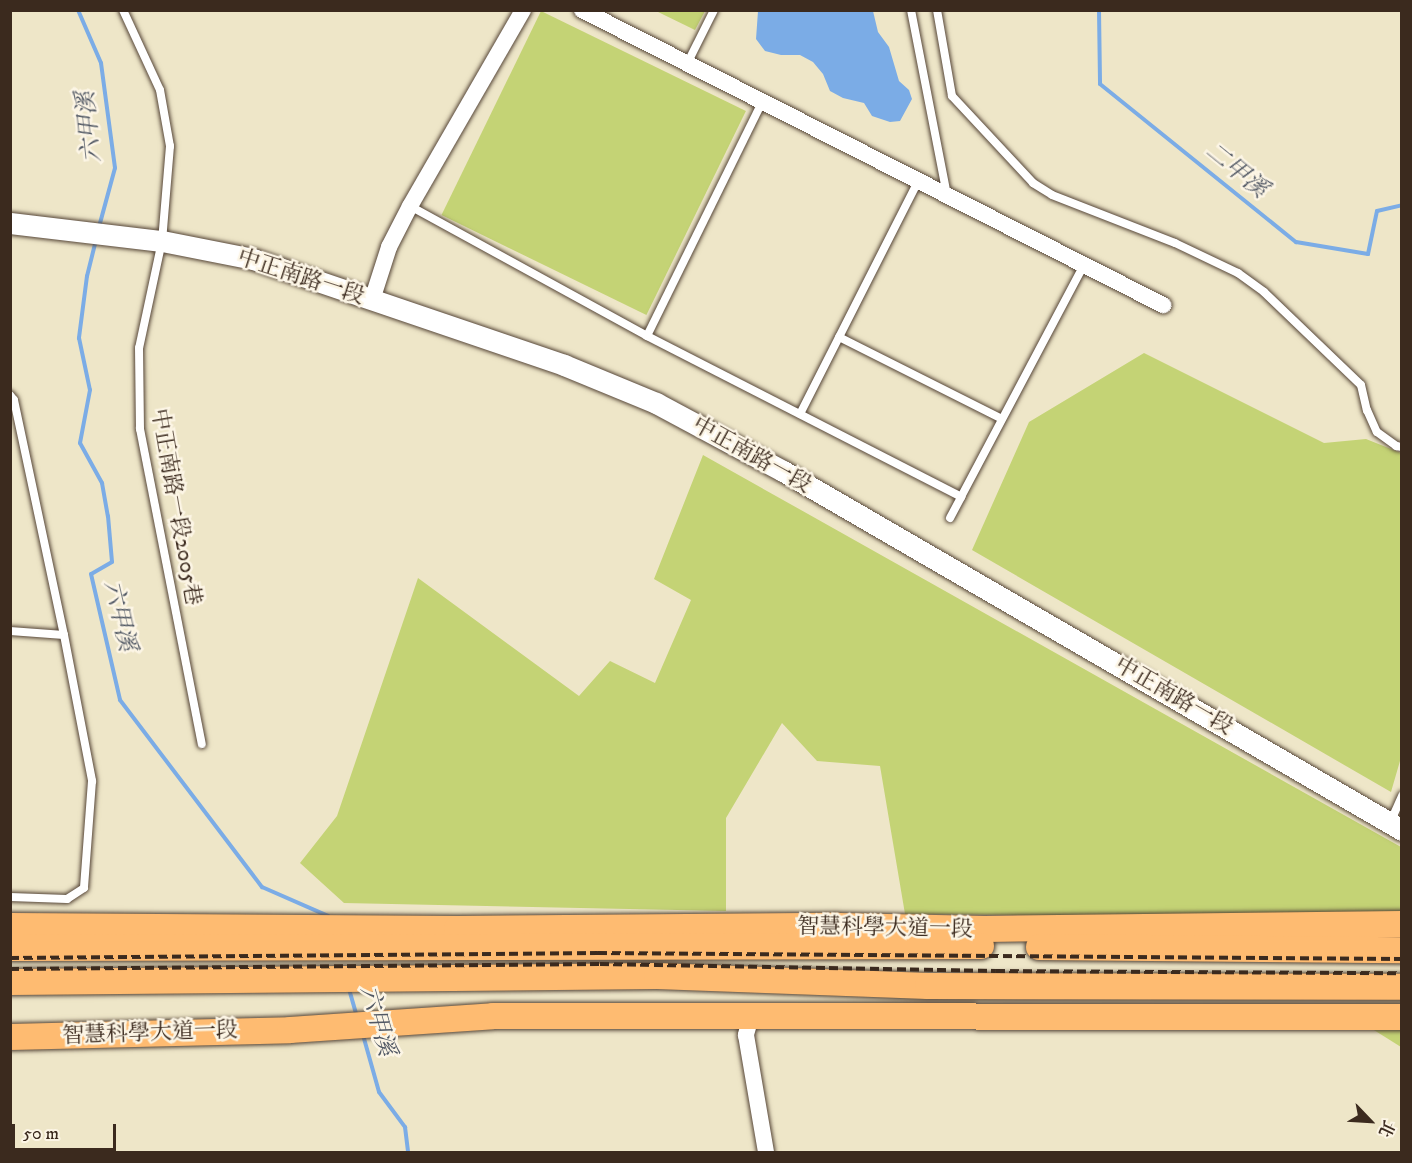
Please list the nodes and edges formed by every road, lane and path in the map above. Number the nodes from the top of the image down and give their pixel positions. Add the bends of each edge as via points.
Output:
1 (123, 10) edge
2 (523, 10) edge
3 (582, 10) edge
4 (714, 10) edge
5 (911, 10) edge
6 (938, 10) edge
7 (687, 64) junction
8 (762, 102) junction
9 (918, 181) junction
10 (947, 195) junction
11 (410, 206) junction
12 (10, 224) edge
13 (156, 241) junction
14 (1084, 265) junction
15 (372, 300) junction
16 (1163, 305) dead end
17 (648, 336) junction
18 (838, 337) junction
19 (10, 395) edge
20 (800, 414) junction
21 (1002, 419) junction
22 (1401, 447) edge
23 (960, 498) junction
24 (950, 518) dead end
25 (10, 631) edge
26 (64, 634) junction
27 (202, 744) dead end
28 (1401, 796) edge
29 (1396, 827) edge
30 (10, 897) edge
31 (1400, 923) edge
32 (10, 926) edge
33 (148, 927) junction
34 (1021, 929) junction
35 (1102, 947) junction
36 (10, 948) edge
37 (38, 949) junction
38 (1401, 950) edge
39 (10, 982) edge
40 (1401, 987) edge
41 (751, 1017) junction
42 (1401, 1017) edge
43 (10, 1037) edge
44 (766, 1152) edge

1 - 13 lane, 中正南路一段2005巷 via 160,90 170,146
2 - 11 street
3 - 7 street
4 - 7 lane
5 - 10 lane
6 - 22 lane via 952,96 1033,183 1052,195 1175,243 1238,273 1264,292 1360,385 1377,432
7 - 8 street
8 - 9 street
8 - 17 lane
9 - 10 street
9 - 18 lane
10 - 14 street
11 - 15 street via 389,247
11 - 17 lane
12 - 13 street, 中正南路一段
13 - 15 street, 中正南路一段 via 253,259
13 - 27 lane, 中正南路一段2005巷 via 139,348 140,429
14 - 16 street
14 - 21 lane
15 - 29 street, 中正南路一段 via 564,365 656,403 783,471
17 - 20 lane
18 - 20 lane
18 - 21 lane
19 - 26 lane
20 - 23 lane
21 - 23 lane
23 - 24 lane
25 - 26 lane
26 - 30 lane via 92,782 84,888 67,899
28 - 29 lane
31 - 34 main road, 智慧科學大道一段
32 - 33 main road
33 - 34 main road, 智慧科學大道一段
33 - 37 main road
34 - 35 main road
35 - 37 main road, 智慧科學大道一段
35 - 38 main road, 智慧科學大道一段
36 - 37 main road
39 - 40 main road via 657,976 928,986
41 - 42 main road
41 - 43 main road, 智慧科學大道一段 via 493,1016 290,1030
41 - 44 street via 746,1035

